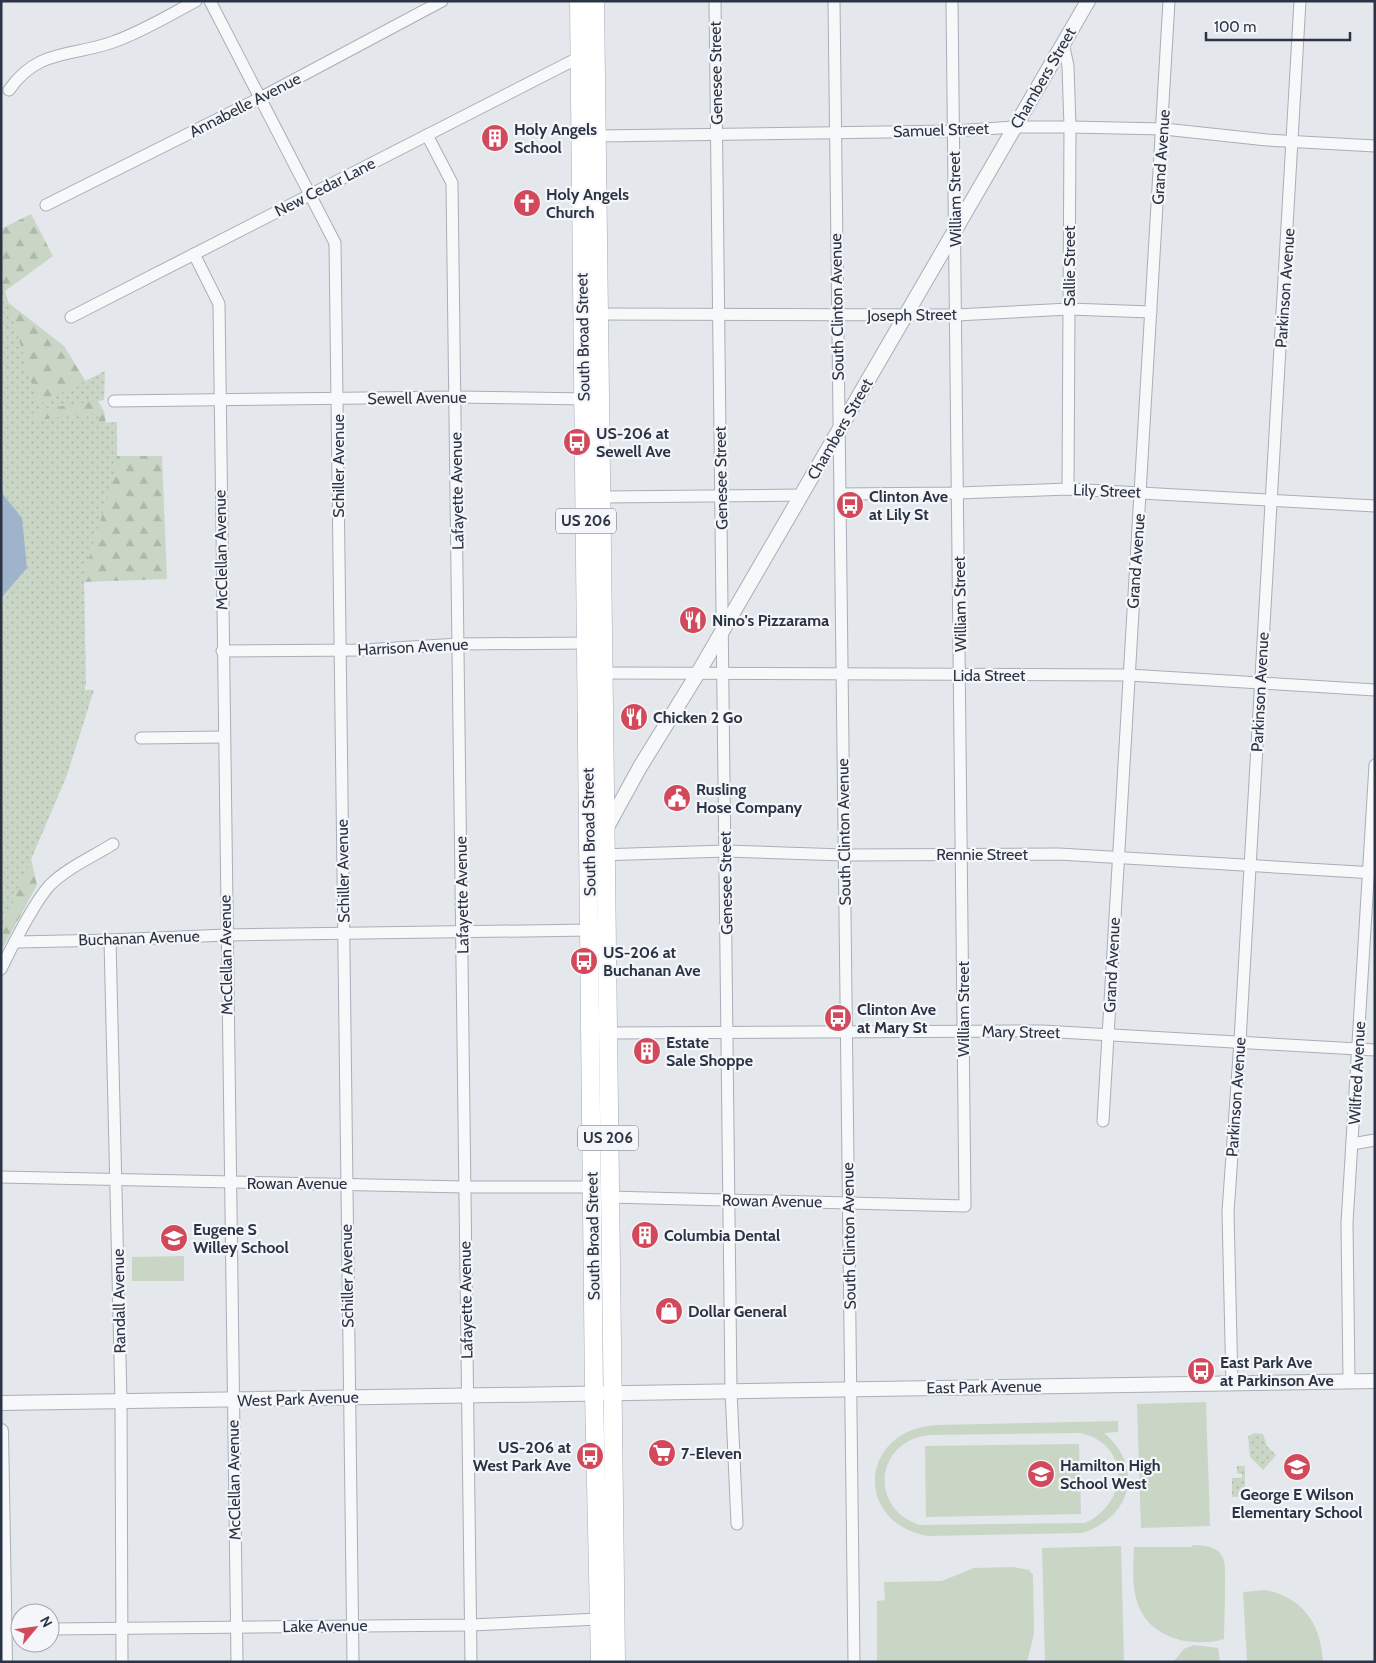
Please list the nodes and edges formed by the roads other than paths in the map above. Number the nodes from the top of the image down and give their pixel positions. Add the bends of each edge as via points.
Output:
1 (196, 1) edge
2 (210, 1) edge
3 (442, 1) edge
4 (579, 1) edge
5 (595, 1) edge
6 (714, 1) edge
7 (834, 1) edge
8 (952, 1) edge
9 (1088, 1) edge
10 (1169, 1) edge
11 (1300, 1) edge
12 (1063, 43) junction
13 (580, 57) junction
14 (9, 90) dead end
15 (260, 98) junction
16 (1014, 127) junction
17 (1070, 127) junction
18 (1164, 129) junction
19 (954, 131) junction
20 (835, 133) junction
21 (427, 135) junction
22 (717, 135) junction
23 (597, 136) junction
24 (1294, 142) junction
25 (1375, 146) edge
26 (310, 194) junction
27 (46, 205) dead end
28 (956, 231) junction
29 (194, 254) junction
30 (1069, 309) junction
31 (1151, 312) junction
32 (720, 313) junction
33 (591, 314) junction
34 (907, 315) junction
35 (957, 315) junction
36 (838, 316) junction
37 (71, 317) dead end
38 (456, 397) junction
39 (338, 399) junction
40 (592, 399) junction
41 (114, 401) dead end
42 (220, 401) junction
43 (839, 431) junction
44 (1068, 489) junction
45 (1140, 492) junction
46 (840, 494) junction
47 (959, 494) junction
48 (802, 495) junction
49 (722, 496) junction
50 (602, 497) junction
51 (1272, 500) junction
52 (1375, 506) edge
53 (723, 630) junction
54 (595, 643) junction
55 (459, 644) junction
56 (340, 650) junction
57 (222, 651) junction
58 (603, 673) junction
59 (698, 673) junction
60 (723, 673) junction
61 (842, 674) junction
62 (960, 674) junction
63 (1129, 675) junction
64 (1261, 683) junction
65 (1375, 690) edge
66 (223, 737) junction
67 (142, 738) dead end
68 (1375, 765) edge
69 (605, 832) junction
70 (112, 844) dead end
71 (726, 851) junction
72 (962, 854) junction
73 (597, 855) junction
74 (844, 855) junction
75 (1118, 857) junction
76 (1249, 866) junction
77 (1372, 873) edge
78 (597, 884) junction
79 (591, 930) junction
80 (463, 931) junction
81 (344, 934) junction
82 (226, 935) junction
83 (110, 940) junction
84 (17, 942) junction
85 (1, 969) edge
86 (727, 1031) junction
87 (846, 1031) junction
88 (962, 1031) junction
89 (607, 1033) junction
90 (1108, 1035) junction
91 (1240, 1042) junction
92 (1358, 1049) junction
93 (1375, 1050) edge
94 (1103, 1121) dead end
95 (1375, 1140) edge
96 (1352, 1144) junction
97 (1, 1178) edge
98 (116, 1179) junction
99 (231, 1183) junction
100 (346, 1183) junction
101 (464, 1187) junction
102 (593, 1187) junction
103 (609, 1196) junction
104 (730, 1200) junction
105 (849, 1203) junction
106 (965, 1206) joint
107 (1350, 1381) junction
108 (1375, 1381) edge
109 (1232, 1384) junction
110 (852, 1388) junction
111 (731, 1390) junction
112 (594, 1393) junction
113 (612, 1393) junction
114 (467, 1394) junction
115 (349, 1397) junction
116 (121, 1401) junction
117 (233, 1401) junction
118 (1, 1403) edge
119 (1, 1431) edge
120 (737, 1524) dead end
121 (11, 1603) edge
122 (599, 1619) junction
123 (352, 1625) junction
124 (471, 1625) junction
125 (236, 1626) junction
126 (122, 1628) junction
127 (60, 1630) edge
128 (10, 1642) edge
129 (5, 1662) edge
130 (122, 1662) edge
131 (236, 1662) edge
132 (352, 1662) edge
133 (471, 1662) edge
134 (600, 1662) edge
135 (616, 1662) edge
136 (854, 1662) edge

1 - 14 street via 111,43 52,56 19,76
2 - 15 street, Schiller Avenue
3 - 15 street, Annabelle Avenue
4 - 13 main road, South Broad Street / US 206
5 - 23 main road, South Broad Street / US 206
6 - 22 street, Genesee Street
7 - 20 street, South Clinton Avenue
8 - 19 street, William Street
9 - 12 street, Chambers Street
10 - 18 street, Grand Avenue
11 - 24 street, Parkinson Avenue
12 - 16 street, Chambers Street
12 - 17 street, Sallie Street via 1068,66
13 - 21 street, New Cedar Lane
13 - 33 main road, South Broad Street / US 206
15 - 26 street, Schiller Avenue
15 - 27 street, Annabelle Avenue
16 - 17 street, Samuel Street
16 - 19 street, Samuel Street
16 - 28 street, Chambers Street
17 - 18 street, Samuel Street
17 - 30 street, Sallie Street
18 - 24 street, Samuel Street
18 - 31 street, Grand Avenue
19 - 20 street, Samuel Street
19 - 28 street, William Street
20 - 22 street, Samuel Street
20 - 36 street, South Clinton Avenue
21 - 26 street, New Cedar Lane
21 - 38 street, Lafayette Avenue via 452,183
22 - 23 street, Samuel Street
22 - 32 street, Genesee Street
23 - 33 main road, South Broad Street / US 206
24 - 25 street, Samuel Street
24 - 51 street, Parkinson Avenue
26 - 29 street, New Cedar Lane
26 - 39 street, Schiller Avenue via 335,243
28 - 34 street, Chambers Street
28 - 35 street, William Street
29 - 37 street, New Cedar Lane
29 - 42 street, McClellan Avenue via 219,304
30 - 31 street, Joseph Street
30 - 35 street, Joseph Street
30 - 44 street, Sallie Street
31 - 45 street, Grand Avenue
32 - 33 street, Joseph Street
32 - 36 street, Joseph Street
32 - 49 street, Genesee Street
33 - 40 main road, South Broad Street / US 206
34 - 35 street, Joseph Street
34 - 36 street, Joseph Street
34 - 43 street, Chambers Street
35 - 47 street, William Street
36 - 43 street, South Clinton Avenue
38 - 39 street, Sewell Avenue
38 - 40 street, Sewell Avenue
38 - 55 street, Lafayette Avenue
39 - 42 street, Sewell Avenue
39 - 56 street, Schiller Avenue
40 - 50 main road, South Broad Street / US 206
40 - 54 main road, South Broad Street / US 206
41 - 42 street, Sewell Avenue
42 - 57 street, McClellan Avenue
43 - 46 street, South Clinton Avenue
43 - 48 street, Chambers Street
44 - 45 street, Lily Street
44 - 47 street, Lily Street
45 - 51 street, Lily Street
45 - 63 street, Grand Avenue
46 - 47 street, Lily Street
46 - 61 street, South Clinton Avenue
47 - 62 street, William Street
48 - 49 street
48 - 53 street, Chambers Street
49 - 50 street
49 - 53 street, Genesee Street
50 - 54 main road, South Broad Street / US 206
51 - 52 street, Lily Street
51 - 64 street, Parkinson Avenue
53 - 59 street, Chambers Street
53 - 60 street, Genesee Street
54 - 55 street, Harrison Avenue
54 - 58 main road, South Broad Street / US 206
54 - 73 main road, South Broad Street / US 206
55 - 56 street, Harrison Avenue
55 - 80 street, Lafayette Avenue
56 - 57 street, Harrison Avenue
56 - 81 street, Schiller Avenue
57 - 66 street, McClellan Avenue
58 - 59 street, Lida Street
58 - 69 main road, South Broad Street / US 206
59 - 60 street, Lida Street
59 - 69 street, Chambers Street via 640,767
60 - 61 street, Lida Street
60 - 71 street, Genesee Street
61 - 62 street, Lida Street
61 - 74 street, South Clinton Avenue
62 - 63 street, Lida Street
62 - 72 street, William Street
63 - 64 street, Lida Street
63 - 75 street, Grand Avenue
64 - 65 street, Lida Street
64 - 76 street, Parkinson Avenue
66 - 67 street
66 - 82 street, McClellan Avenue
68 - 77 street, Wilfred Avenue
69 - 73 main road, South Broad Street / US 206
70 - 84 street via 50,885 37,902
71 - 73 street, Rennie Street
71 - 74 street, Rennie Street
71 - 86 street, Genesee Street
72 - 74 street, Rennie Street
72 - 75 street, Rennie Street
72 - 88 street, William Street
73 - 78 main road, South Broad Street / US 206
74 - 87 street, South Clinton Avenue
75 - 76 street, Rennie Street
75 - 90 street, Grand Avenue
76 - 77 street, Rennie Street
76 - 91 street, Parkinson Avenue
77 - 92 street, Wilfred Avenue
78 - 79 main road, South Broad Street / US 206
78 - 89 main road, South Broad Street / US 206
79 - 80 street, Buchanan Avenue
79 - 102 main road, South Broad Street / US 206
80 - 81 street, Buchanan Avenue
80 - 101 street, Lafayette Avenue
81 - 82 street, Buchanan Avenue
81 - 100 street, Schiller Avenue
82 - 83 street, Buchanan Avenue
82 - 99 street, McClellan Avenue
83 - 84 street, Buchanan Avenue
83 - 98 street, Randall Avenue
84 - 85 street
86 - 87 street, Mary Street
86 - 89 street, Mary Street
86 - 104 street, Genesee Street
87 - 88 street, Mary Street
87 - 105 street, South Clinton Avenue
88 - 90 street, Mary Street
88 - 106 street, William Street
89 - 103 main road, South Broad Street / US 206
90 - 91 street, Mary Street
90 - 94 street, Grand Avenue
91 - 92 street, Mary Street
91 - 109 street, Parkinson Avenue via 1228,1212
92 - 93 street, Mary Street
92 - 96 street, Wilfred Avenue
95 - 96 street
96 - 107 street, Wilfred Avenue via 1348,1223
97 - 98 street, Rowan Avenue
98 - 99 street, Rowan Avenue
98 - 116 street, Randall Avenue
99 - 100 street, Rowan Avenue
99 - 117 street, McClellan Avenue
100 - 101 street, Rowan Avenue
100 - 115 street, Schiller Avenue
101 - 102 street, Rowan Avenue
101 - 114 street, Lafayette Avenue
102 - 112 main road, South Broad Street / US 206
103 - 104 street, Rowan Avenue
103 - 113 main road, South Broad Street / US 206
104 - 105 street, Rowan Avenue
104 - 111 street, Genesee Street
105 - 106 street, Rowan Avenue
105 - 110 street, South Clinton Avenue
107 - 108 street, East Park Avenue
107 - 109 street, East Park Avenue
109 - 110 street, East Park Avenue
110 - 111 street, East Park Avenue
110 - 136 street, South Clinton Avenue
111 - 113 street, East Park Avenue
111 - 120 street, Genesee Street
112 - 113 street, East Park Avenue
112 - 114 street, West Park Avenue
112 - 122 main road, South Broad Street / US 206
113 - 135 main road, South Broad Street / US 206
114 - 115 street, West Park Avenue
114 - 124 street, Lafayette Avenue
115 - 117 street, West Park Avenue
115 - 123 street, Schiller Avenue
116 - 117 street, West Park Avenue
116 - 118 street, West Park Avenue
116 - 126 street, Randall Avenue
117 - 125 street, McClellan Avenue
119 - 121 street
122 - 124 street, Lake Avenue
122 - 134 main road, South Broad Street / US 206
123 - 124 street, Lake Avenue
123 - 125 street, Lake Avenue
123 - 132 street, Schiller Avenue
124 - 133 street, Lafayette Avenue
125 - 126 street, Lake Avenue
125 - 131 street, McClellan Avenue
126 - 127 street, Lake Avenue
126 - 130 street, Randall Avenue
128 - 129 street

